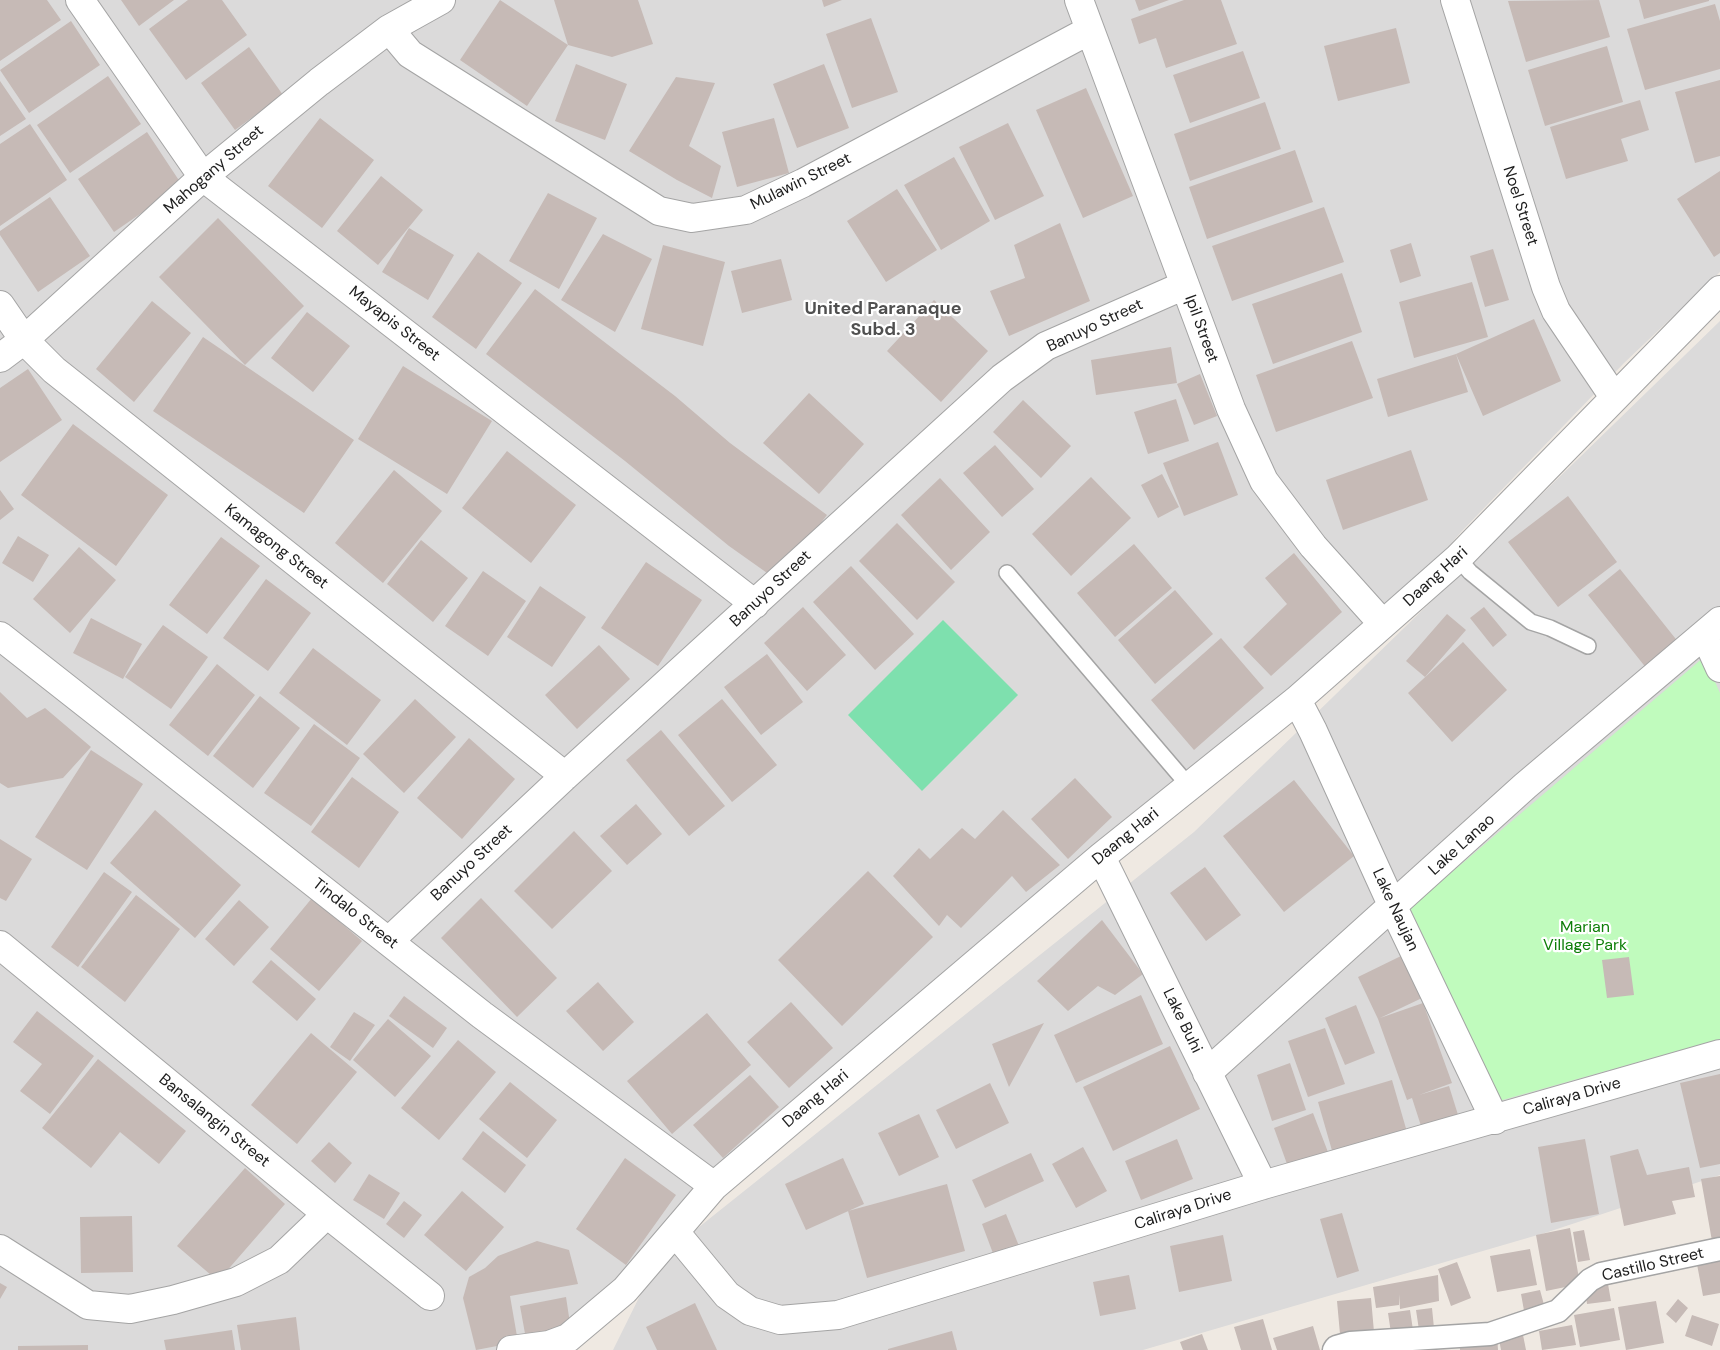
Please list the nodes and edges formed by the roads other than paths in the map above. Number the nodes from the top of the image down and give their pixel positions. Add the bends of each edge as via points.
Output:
1 (80, 0) edge
2 (441, 0) edge
3 (1079, 0) edge
4 (1455, 0) edge
5 (389, 29) junction
6 (1090, 30) junction
7 (203, 177) junction
8 (1185, 285) junction
9 (1720, 290) edge
10 (0, 305) edge
11 (24, 340) junction
12 (0, 358) edge
13 (1614, 397) junction
14 (1458, 558) junction
15 (1007, 573) dead end
16 (755, 604) junction
17 (1383, 624) junction
18 (1712, 628) edge
19 (0, 636) edge
20 (1588, 646) dead end
21 (1720, 668) edge
22 (1297, 700) junction
23 (565, 776) junction
24 (1189, 786) junction
25 (1101, 857) junction
26 (1393, 907) junction
27 (389, 941) junction
28 (0, 945) edge
29 (1720, 1054) edge
30 (1207, 1073) junction
31 (1495, 1120) junction
32 (1263, 1184) junction
33 (714, 1186) junction
34 (327, 1214) junction
35 (675, 1232) junction
36 (1720, 1249) edge
37 (0, 1250) edge
38 (430, 1296) dead end
39 (511, 1350) edge
40 (1334, 1350) edge

1 - 7 street, Mayapis Street
2 - 5 street, Mahogany Street
3 - 6 street, Ipil Street
4 - 13 street, Noel Street via 1546,287 1556,311
5 - 6 street, Mulawin Street via 410,54 659,211 692,218 746,210 795,187
5 - 7 street, Mahogany Street
6 - 8 street, Ipil Street
7 - 11 street, Mahogany Street
7 - 16 street, Mayapis Street
8 - 16 street, Banuyo Street via 1046,346 1002,378
8 - 17 street, Ipil Street via 1231,409 1264,481 1313,546
9 - 13 street, Daang Hari
10 - 11 street, Kamagong Street
11 - 12 street, Mahogany Street
11 - 23 street, Kamagong Street via 54,370
13 - 14 street, Daang Hari
14 - 17 street, Daang Hari
14 - 20 lane via 1470,572 1531,622
15 - 24 lane
16 - 23 street, Banuyo Street
17 - 22 street, Daang Hari
18 - 21 street
18 - 26 street, Lake Lanao via 1525,786
19 - 27 street, Tindalo Street
22 - 24 street, Daang Hari
22 - 26 street, Lake Naujan
23 - 27 street, Banuyo Street
24 - 25 street, Daang Hari
25 - 30 street, Lake Buhi
25 - 33 street, Daang Hari
26 - 30 street, Lake Lanao
26 - 31 street, Lake Naujan
27 - 33 street, Tindalo Street via 482,1015
28 - 34 street, Bansalangin Street
29 - 31 street, Caliraya Drive
30 - 32 street, Lake Buhi
31 - 32 street, Caliraya Drive
32 - 35 street, Caliraya Drive via 838,1315 780,1320 750,1311 727,1295
33 - 35 street, Daang Hari
34 - 37 street via 279,1260 236,1282 130,1309 88,1305
34 - 38 street, Bansalangin Street
35 - 39 street, Daang Hari via 625,1290 568,1338 549,1345
36 - 40 street, Castillo Street via 1601,1274 1590,1280 1558,1311 1490,1334 1350,1343

